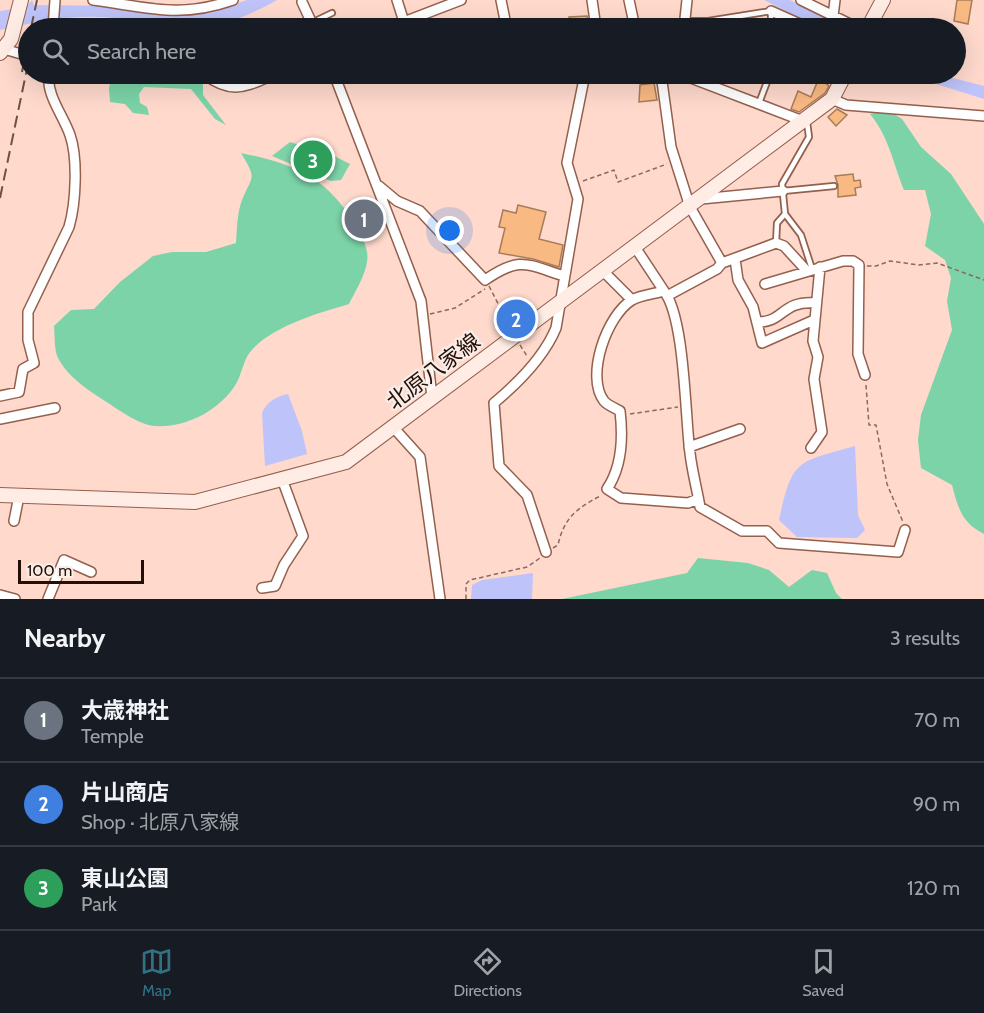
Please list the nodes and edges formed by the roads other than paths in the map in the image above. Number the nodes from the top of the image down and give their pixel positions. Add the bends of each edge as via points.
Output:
1 (55, 0) edge
2 (93, 0) edge
3 (185, 0) edge
4 (233, 0) edge
5 (397, 0) edge
6 (461, 0) edge
7 (501, 0) edge
8 (592, 0) edge
9 (629, 0) edge
10 (687, 0) edge
11 (801, 0) edge
12 (835, 0) edge
13 (883, 0) edge
14 (303, 1) edge
15 (21, 2) edge
16 (186, 11) junction
17 (771, 11) junction
18 (332, 13) dead end
19 (833, 16) junction
20 (54, 18) edge
21 (309, 18) edge
22 (324, 18) edge
23 (403, 18) edge
24 (414, 18) edge
25 (505, 18) edge
26 (595, 18) edge
27 (633, 18) edge
28 (685, 18) edge
29 (727, 18) edge
30 (771, 18) edge
31 (787, 18) edge
32 (837, 18) edge
33 (873, 18) edge
34 (2, 51) edge
35 (18, 54) edge
36 (51, 84) edge
37 (217, 84) edge
38 (251, 84) edge
39 (338, 84) edge
40 (583, 84) edge
41 (663, 84) edge
42 (702, 84) edge
43 (766, 84) edge
44 (840, 84) edge
45 (832, 99) junction
46 (759, 103) junction
47 (984, 116) edge
48 (805, 119) junction
49 (378, 184) junction
50 (834, 186) dead end
51 (783, 191) junction
52 (695, 203) junction
53 (785, 214) junction
54 (777, 243) junction
55 (635, 247) junction
56 (735, 259) junction
57 (722, 263) junction
58 (812, 269) junction
59 (602, 270) junction
60 (564, 276) junction
61 (765, 284) dead end
62 (666, 294) junction
63 (632, 300) junction
64 (560, 301) junction
65 (816, 303) junction
66 (814, 320) junction
67 (758, 322) junction
68 (865, 375) road end
69 (0, 396) edge
70 (432, 398) junction
71 (55, 408) dead end
72 (0, 418) edge
73 (393, 427) junction
74 (740, 429) dead end
75 (689, 447) junction
76 (810, 448) dead end
77 (282, 479) junction
78 (0, 495) edge
79 (19, 496) junction
80 (699, 499) junction
81 (14, 521) dead end
82 (905, 530) road end
83 (546, 552) dead end
84 (91, 572) dead end
85 (262, 588) dead end
86 (0, 595) edge
87 (15, 599) edge
88 (48, 599) edge
89 (440, 599) edge

1 - 20 street
2 - 16 street
3 - 16 street
4 - 16 street via 209,9
5 - 23 street
6 - 24 street
7 - 25 street
8 - 26 street
9 - 27 street
10 - 28 street
11 - 19 street
12 - 19 street
13 - 33 main road
14 - 21 street
15 - 34 main road via 15,28
17 - 29 lane
17 - 30 lane
17 - 31 street
18 - 22 lane
19 - 32 street
34 - 35 street
36 - 69 street via 71,136 73,213 28,312 27,340 34,363 23,369 19,392
37 - 38 street via 238,89
39 - 49 street
40 - 60 street via 567,163 578,199
41 - 52 street via 675,162
42 - 46 street
43 - 46 lane
44 - 45 main road, 北原八家線
45 - 47 street via 846,105
45 - 48 main road, 北原八家線
46 - 48 street
48 - 51 lane via 809,137 785,176
48 - 52 main road, 北原八家線
49 - 60 street via 397,201 420,211 487,284 507,265 528,264
49 - 70 street via 421,301
50 - 51 lane
51 - 52 street
51 - 53 lane
52 - 55 main road, 北原八家線
52 - 57 street
53 - 54 lane via 777,223
53 - 58 lane via 801,235
54 - 56 street
54 - 58 street
55 - 59 main road, 北原八家線
55 - 62 street
56 - 57 street
56 - 67 street via 738,280
57 - 62 street
58 - 61 street
58 - 65 street
58 - 68 street via 843,261 859,265 858,354
59 - 63 street
59 - 64 main road, 北原八家線
60 - 64 street
62 - 63 street
62 - 75 street via 679,338
63 - 80 street via 606,336 596,365 604,401 620,411 623,435 607,489 621,498 688,503
64 - 70 main road, 北原八家線
64 - 83 street via 550,344 494,403 499,466 526,495
65 - 66 street
65 - 67 street via 790,305 770,321
66 - 67 street via 762,343
66 - 76 street via 813,341 818,357 814,379 822,432
70 - 73 main road, 北原八家線
71 - 72 street
73 - 77 main road, 北原八家線 via 346,462
73 - 89 street via 420,457
74 - 75 street
75 - 80 street
77 - 79 main road, 北原八家線 via 195,502
77 - 85 street via 303,536 275,586
78 - 79 main road, 北原八家線
79 - 81 street
80 - 82 street via 700,507 742,531 767,531 779,543 898,552
84 - 88 street via 64,560
86 - 87 street

